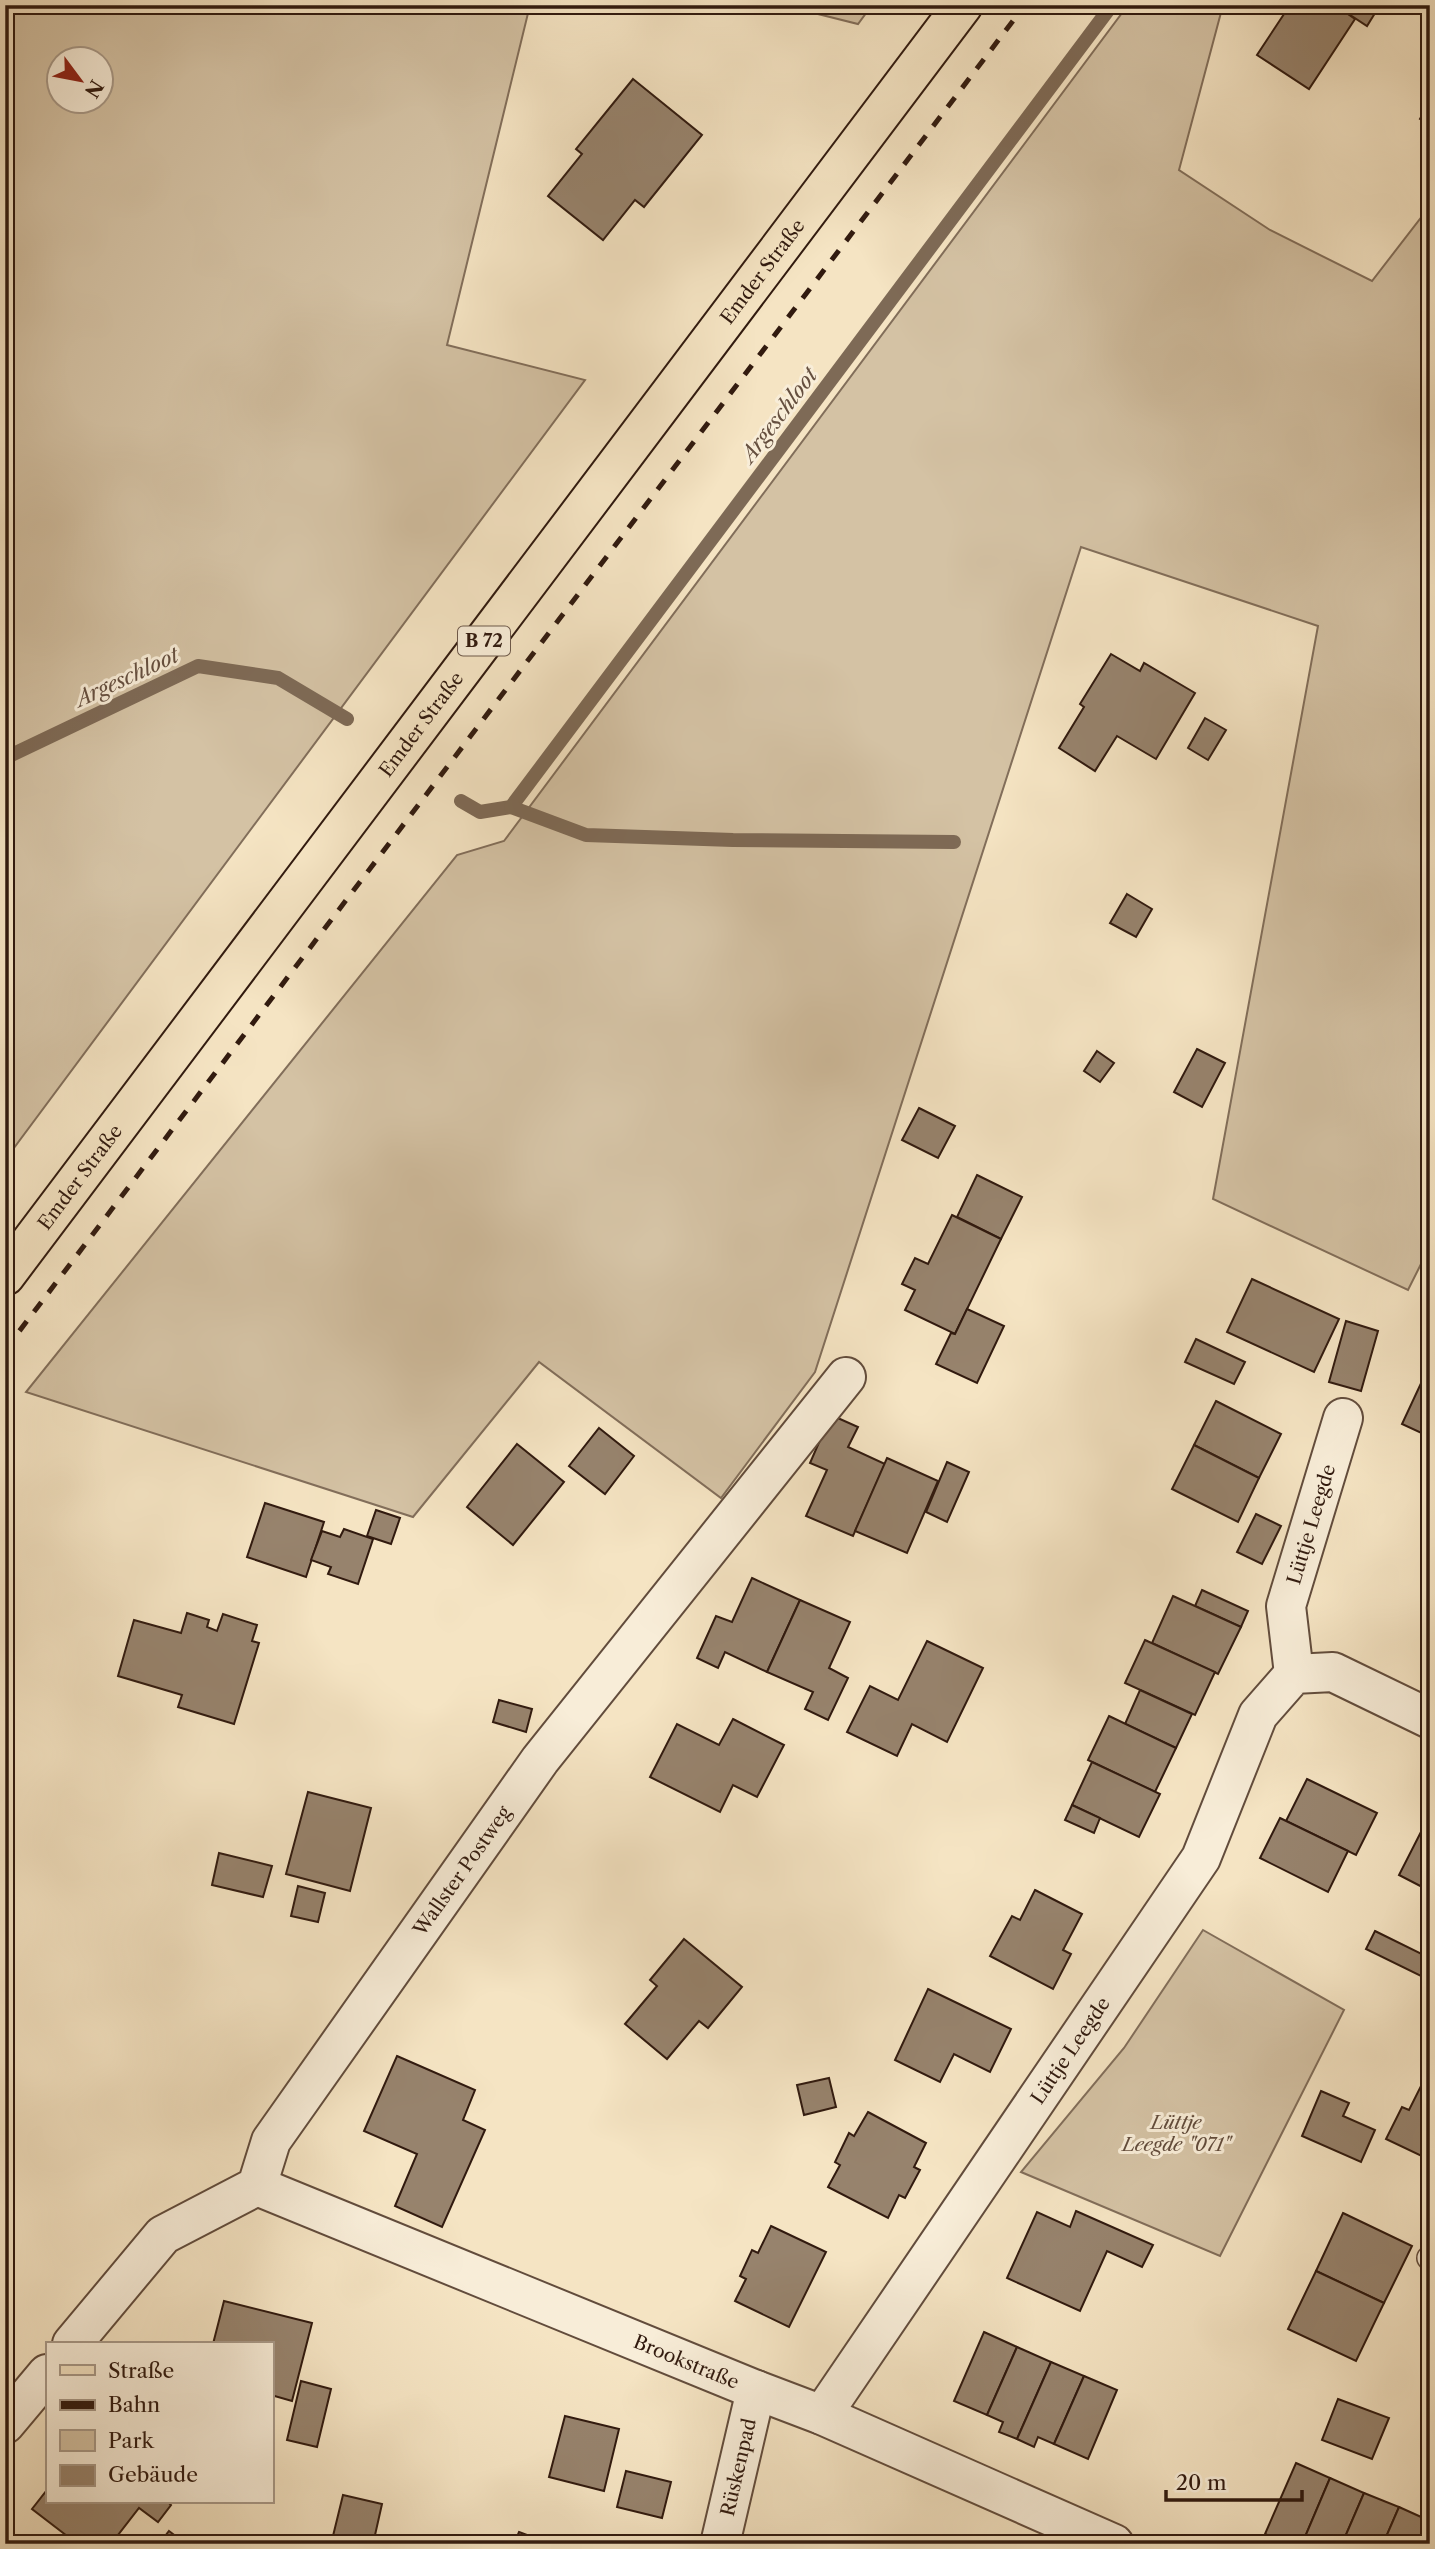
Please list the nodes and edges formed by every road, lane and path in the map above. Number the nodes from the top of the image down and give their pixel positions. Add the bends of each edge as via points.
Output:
1 (963, 5) edge
2 (5, 1276) edge
3 (846, 1377) dead end
4 (1343, 1418) dead end
5 (1294, 1674) junction
6 (1430, 1719) edge
7 (257, 2186) junction
8 (74, 2342) edge
9 (46, 2375) edge
10 (756, 2390) junction
11 (822, 2415) junction
12 (5, 2424) edge
13 (720, 2544) edge
14 (1115, 2544) edge

1 - 2 main road, Emder Straße / B 72
3 - 7 street, Wallster Postweg via 540,1759 271,2141
4 - 5 street, Lüttje Leegde via 1286,1606
5 - 6 street via 1333,1672
5 - 11 street, Lüttje Leegde via 1258,1715 1200,1858
7 - 8 street via 163,2235
7 - 10 street, Brookstraße
9 - 12 street
10 - 11 street, Brookstraße
10 - 13 street, Rüskenpad
11 - 14 street, Brookstraße

